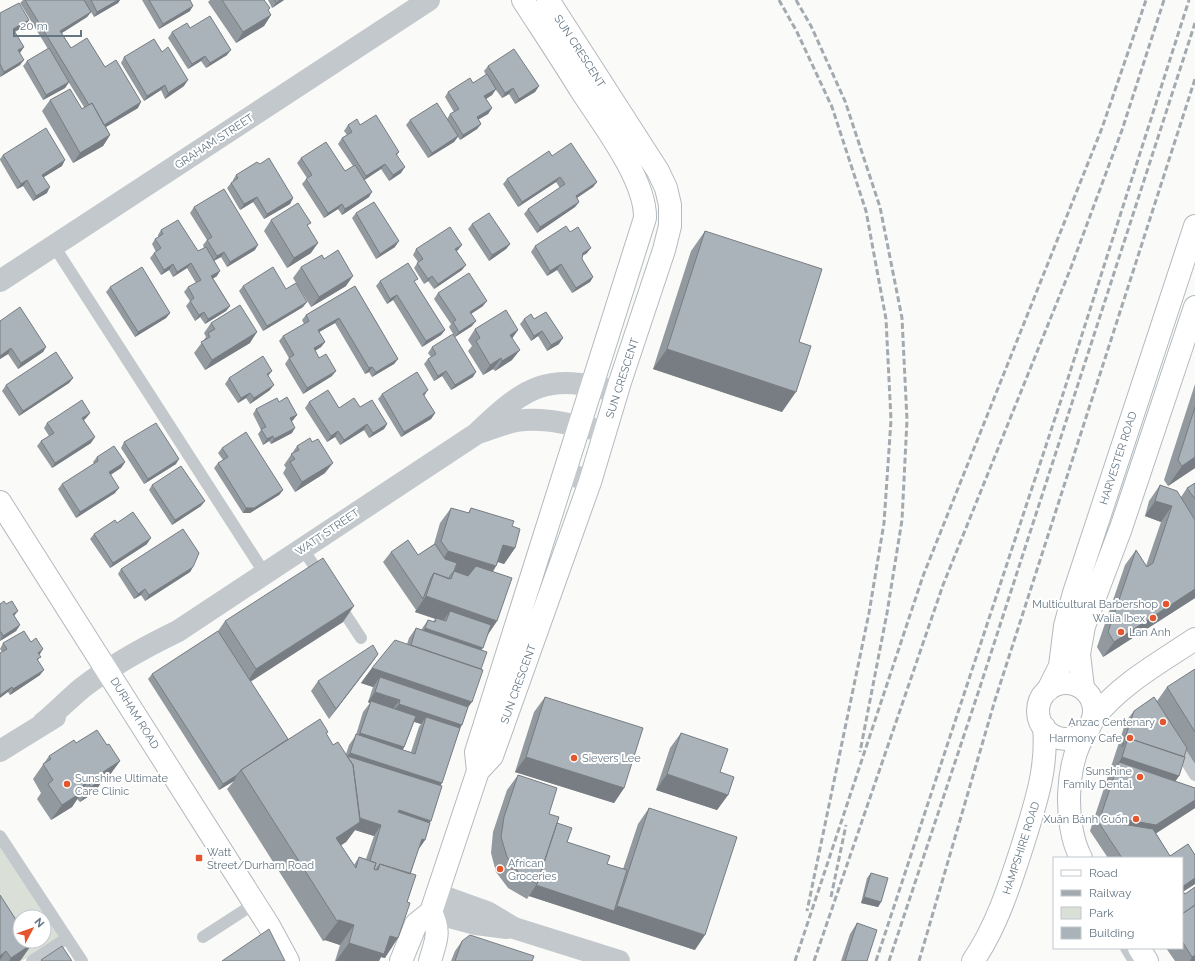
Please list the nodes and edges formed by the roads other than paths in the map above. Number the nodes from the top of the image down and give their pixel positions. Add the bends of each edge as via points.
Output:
1 (429, 0) edge
2 (523, 0) edge
3 (548, 0) edge
4 (645, 214) junction
5 (1195, 226) edge
6 (669, 232) junction
7 (54, 246) junction
8 (0, 281) edge
9 (1195, 307) edge
10 (593, 386) junction
11 (617, 392) junction
12 (578, 432) junction
13 (476, 434) junction
14 (604, 436) junction
15 (565, 472) junction
16 (590, 482) junction
17 (0, 502) edge
18 (303, 548) junction
19 (265, 574) junction
20 (361, 638) dead end
21 (1195, 639) edge
22 (112, 677) junction
23 (1136, 678) junction
24 (1083, 688) junction
25 (1048, 690) junction
26 (1091, 723) junction
27 (1044, 727) junction
28 (1171, 737) edge
29 (1077, 747) junction
30 (0, 751) edge
31 (478, 771) junction
32 (1195, 775) edge
33 (0, 836) edge
34 (1069, 857) edge
35 (1081, 857) edge
36 (434, 903) junction
37 (254, 904) junction
38 (269, 926) junction
39 (203, 937) dead end
40 (67, 938) junction
41 (1127, 949) edge
42 (1140, 949) edge
43 (32, 961) edge
44 (82, 961) edge
45 (288, 961) edge
46 (303, 961) edge
47 (401, 961) edge
48 (430, 961) edge
49 (618, 961) edge
50 (973, 961) edge
51 (1134, 961) edge
52 (1147, 961) edge

1 - 7 street, GRAHAM STREET
2 - 4 street, SUN CRESCENT via 620,152 639,188
3 - 6 street, SUN CRESCENT via 658,171 668,196 671,215
4 - 6 lane
4 - 10 street, SUN CRESCENT via 644,225
5 - 25 street, HARVESTER ROAD via 1074,594 1065,626 1060,666
6 - 11 street, SUN CRESCENT
7 - 8 street, GRAHAM STREET
7 - 19 lane
9 - 24 street via 1121,528 1084,626 1079,654
10 - 11 street, WATT STREET
10 - 12 street, SUN CRESCENT
10 - 13 street, WATT STREET via 573,383 549,384 527,391 506,405
11 - 14 street, SUN CRESCENT
12 - 13 street, WATT STREET via 548,421 529,420 505,424
12 - 14 street, WATT STREET
12 - 15 street, SUN CRESCENT
13 - 18 street, WATT STREET
14 - 16 street, SUN CRESCENT
15 - 16 street
15 - 31 street, SUN CRESCENT via 476,752
16 - 31 street, SUN CRESCENT via 492,756
17 - 22 street, DURHAM ROAD
18 - 19 street, WATT STREET
18 - 20 lane
19 - 22 street, WATT STREET via 178,631 148,662
21 - 23 street
22 - 30 street, WATT STREET via 90,700 43,723
22 - 37 street, DURHAM ROAD
23 - 24 street
23 - 26 street via 1103,707
24 - 25 street via 1065,683
24 - 26 street via 1093,702
25 - 27 street via 1039,708
26 - 27 street via 1078,736 1066,739 1053,735
26 - 29 street
27 - 50 street, HAMPSHIRE ROAD via 1044,769 1029,825 1004,900 990,933
28 - 32 lane
29 - 34 lane via 1061,778 1059,788 1059,816
29 - 35 street via 1072,771 1070,809 1074,843
31 - 36 street, SUN CRESCENT
33 - 40 lane
36 - 47 street via 416,924
36 - 48 street via 438,933
36 - 49 street via 476,924 514,928
37 - 38 street, DURHAM ROAD
37 - 39 lane
38 - 45 street, DURHAM ROAD
38 - 46 street, DURHAM ROAD
40 - 43 lane
40 - 44 lane
41 - 51 lane
42 - 52 street

